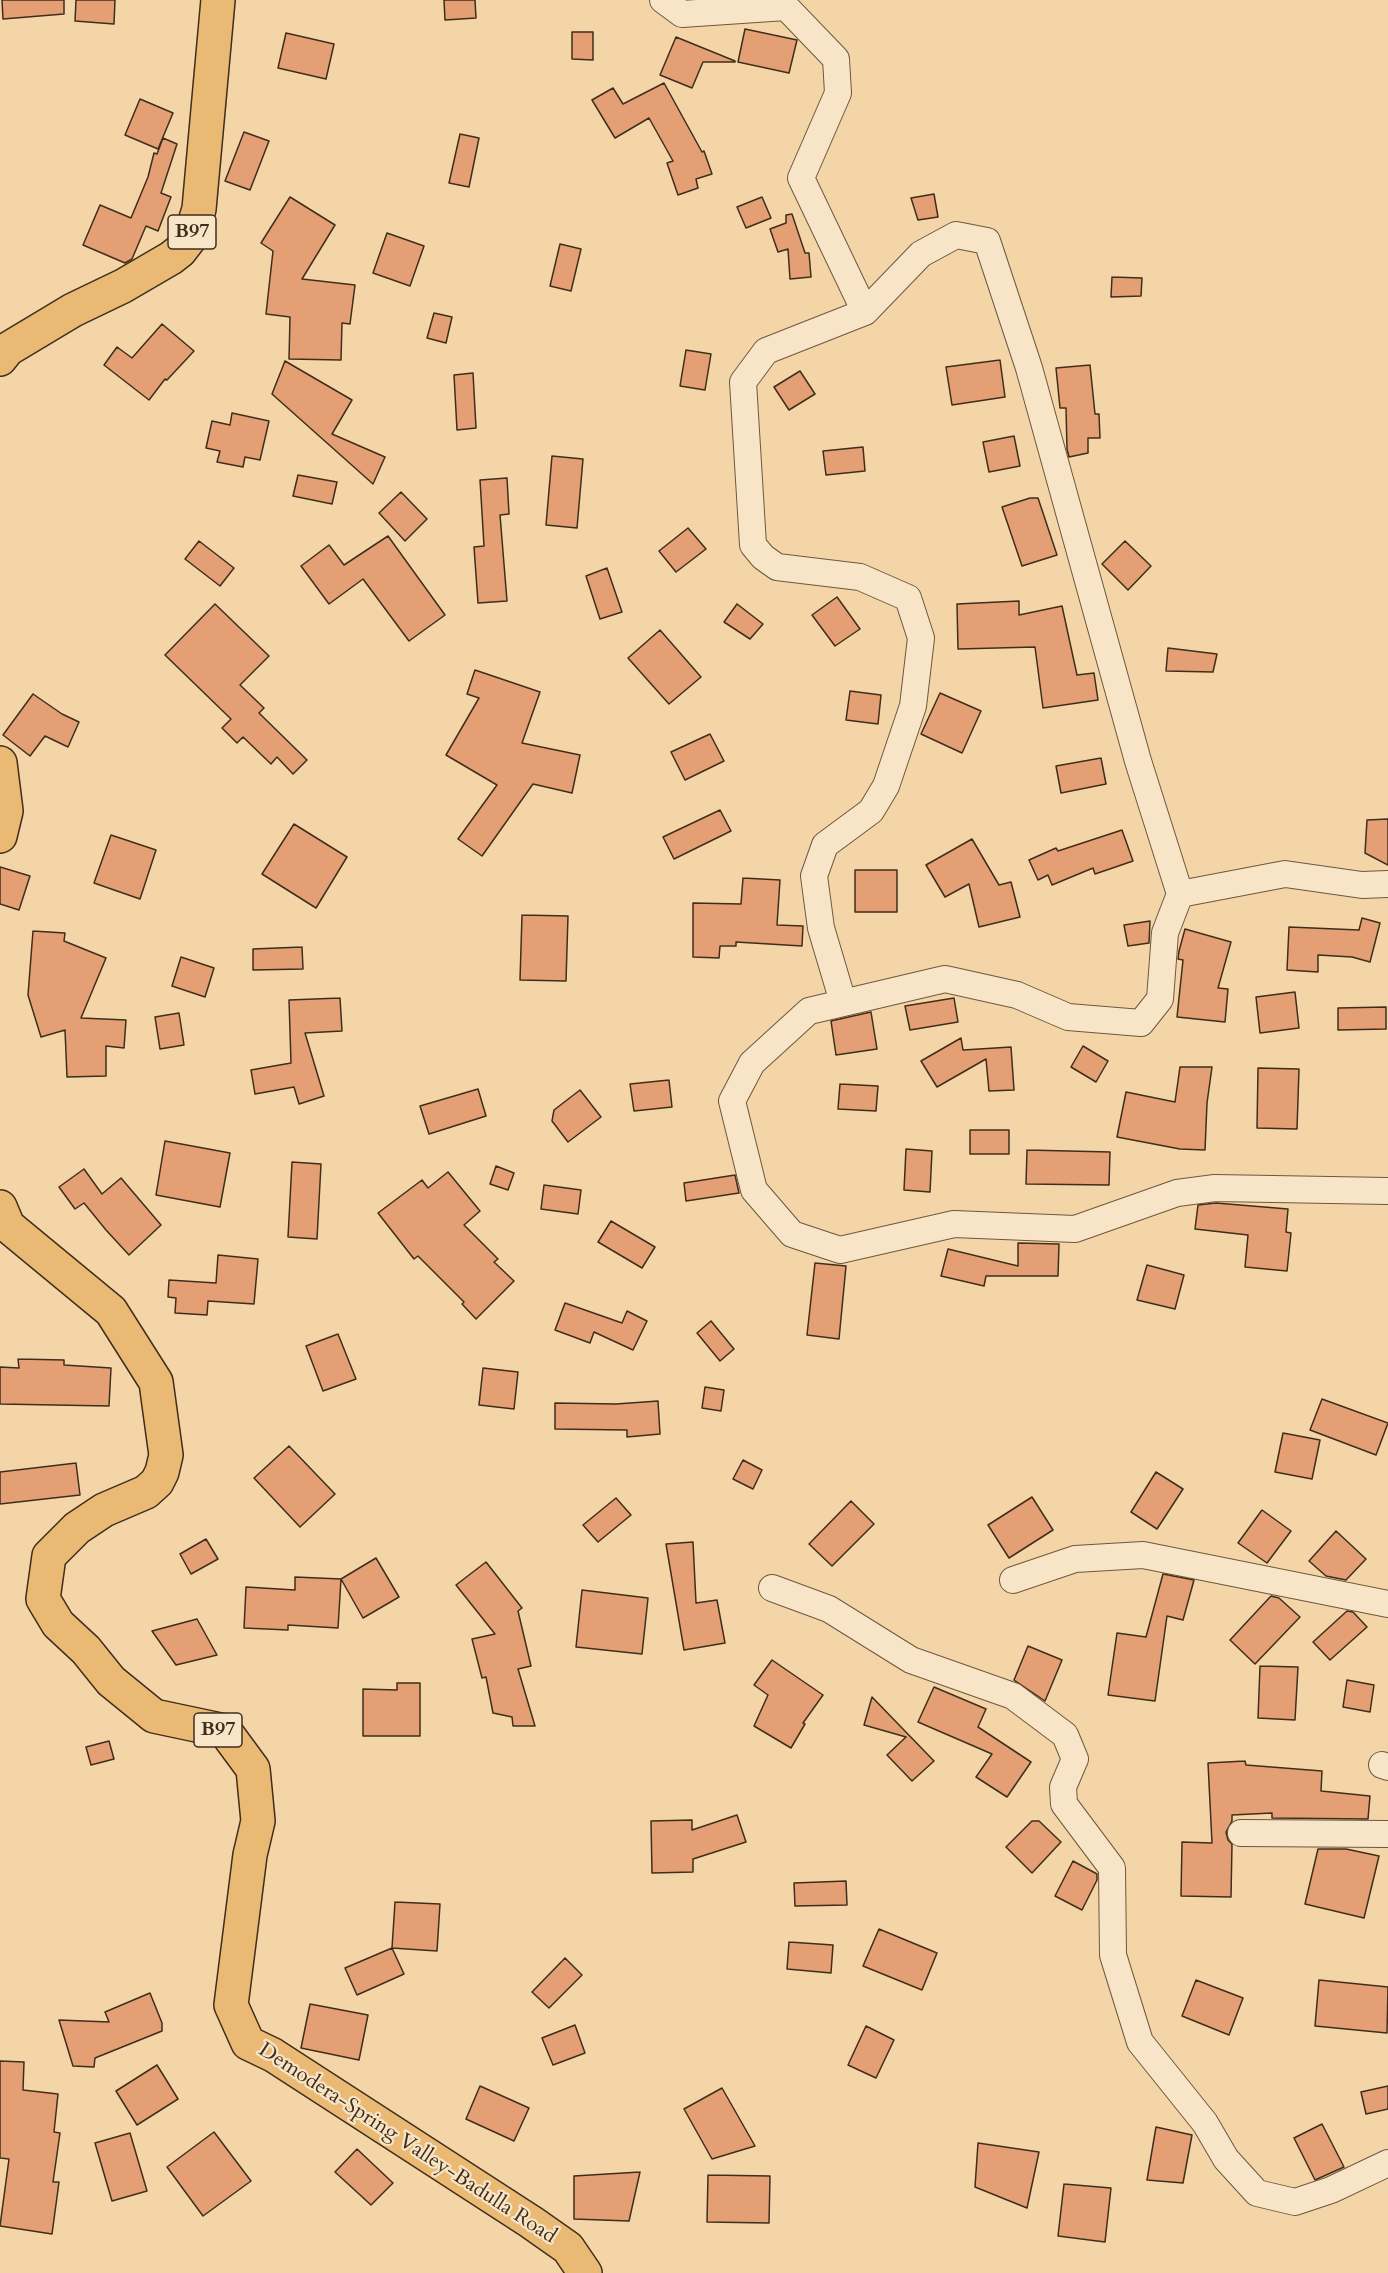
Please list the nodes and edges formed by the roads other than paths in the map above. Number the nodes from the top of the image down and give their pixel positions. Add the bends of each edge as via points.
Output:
1 (218, 0) edge
2 (663, 0) edge
3 (865, 312) junction
4 (0, 359) edge
5 (0, 763) edge
6 (0, 836) edge
7 (1388, 884) edge
8 (1180, 894) junction
9 (843, 1002) junction
10 (1388, 1191) edge
11 (0, 1207) edge
12 (1013, 1580) dead end
13 (772, 1588) dead end
14 (1388, 1604) edge
15 (1241, 1833) dead end
16 (1388, 1834) edge
17 (1388, 2163) edge
18 (585, 2273) edge

1 - 4 main road, B97 via 199,209 190,237 171,258 73,309 8,349
2 - 3 street via 682,14 786,7 836,59 838,93 801,178
3 - 8 street via 921,254 956,235 987,242 1029,368 1138,761
3 - 9 street via 766,351 743,382 753,545 777,567 860,577 908,597 921,638 913,706 886,786 871,811 825,845 814,876 821,928
5 - 6 main road via 6,811
7 - 8 street via 1362,885 1285,874
8 - 9 street via 1165,933 1160,999 1141,1023 1068,1017 1017,995 945,979
9 - 10 street via 809,1011 752,1063 732,1101 754,1190 792,1234 840,1250 954,1224 1075,1229 1177,1193 1215,1188
11 - 18 main road, Demodera-Spring Valley-Badulla Road / B97 via 8,1226 111,1311 156,1382 166,1455 157,1482 146,1492 104,1510 77,1528 50,1556 43,1599 58,1624 119,1688 154,1716 225,1731 253,1769 258,1821 231,2005 248,2043 273,2055 531,2222 568,2248
12 - 14 street via 1075,1559 1143,1555
13 - 17 street via 829,1609 911,1660 1013,1696 1065,1735 1075,1759 1063,1787 1064,1804 1112,1868 1113,1955 1140,2042 1205,2123 1226,2159 1257,2193 1294,2202
15 - 16 street

